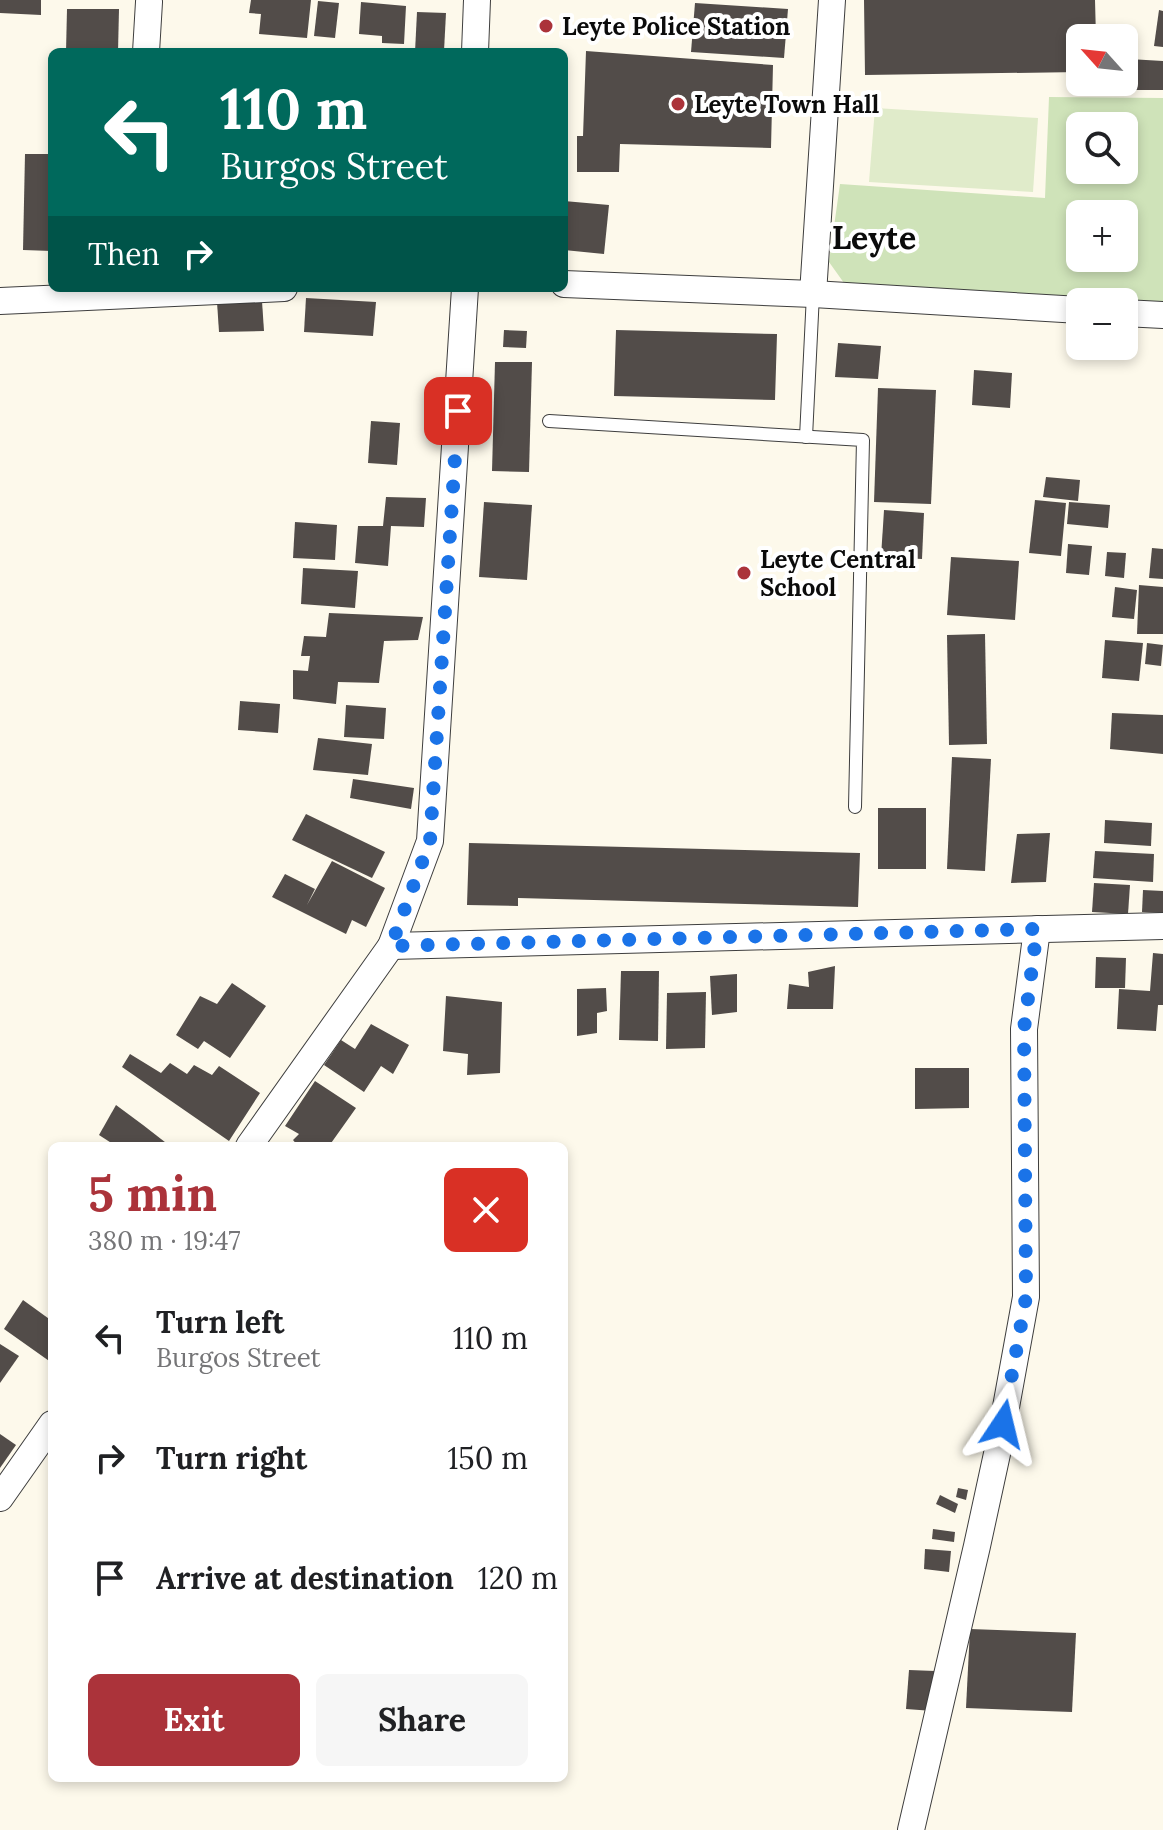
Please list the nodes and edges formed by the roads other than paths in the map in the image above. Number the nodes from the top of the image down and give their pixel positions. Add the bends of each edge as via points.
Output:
1 (477, 0) edge
2 (832, 0) edge
3 (149, 2) dead end
4 (146, 48) edge
5 (475, 48) edge
6 (568, 284) edge
7 (119, 292) edge
8 (465, 292) edge
9 (813, 294) junction
10 (0, 301) edge
11 (1066, 309) edge
12 (1138, 314) edge
13 (1163, 315) edge
14 (549, 421) dead end
15 (806, 437) junction
16 (855, 807) dead end
17 (1163, 926) edge
18 (1037, 929) junction
19 (391, 946) junction
20 (252, 1142) edge
21 (48, 1430) edge
22 (0, 1498) edge
23 (911, 1830) edge

1 - 5 street
2 - 9 street
3 - 4 street
6 - 9 street
7 - 10 street
8 - 19 street via 430,841
9 - 11 street
9 - 15 lane
12 - 13 street
14 - 15 lane
15 - 16 lane via 863,440
17 - 18 street
18 - 19 street
18 - 23 street via 1024,1029 1026,1297 984,1515
19 - 20 street
21 - 22 street

